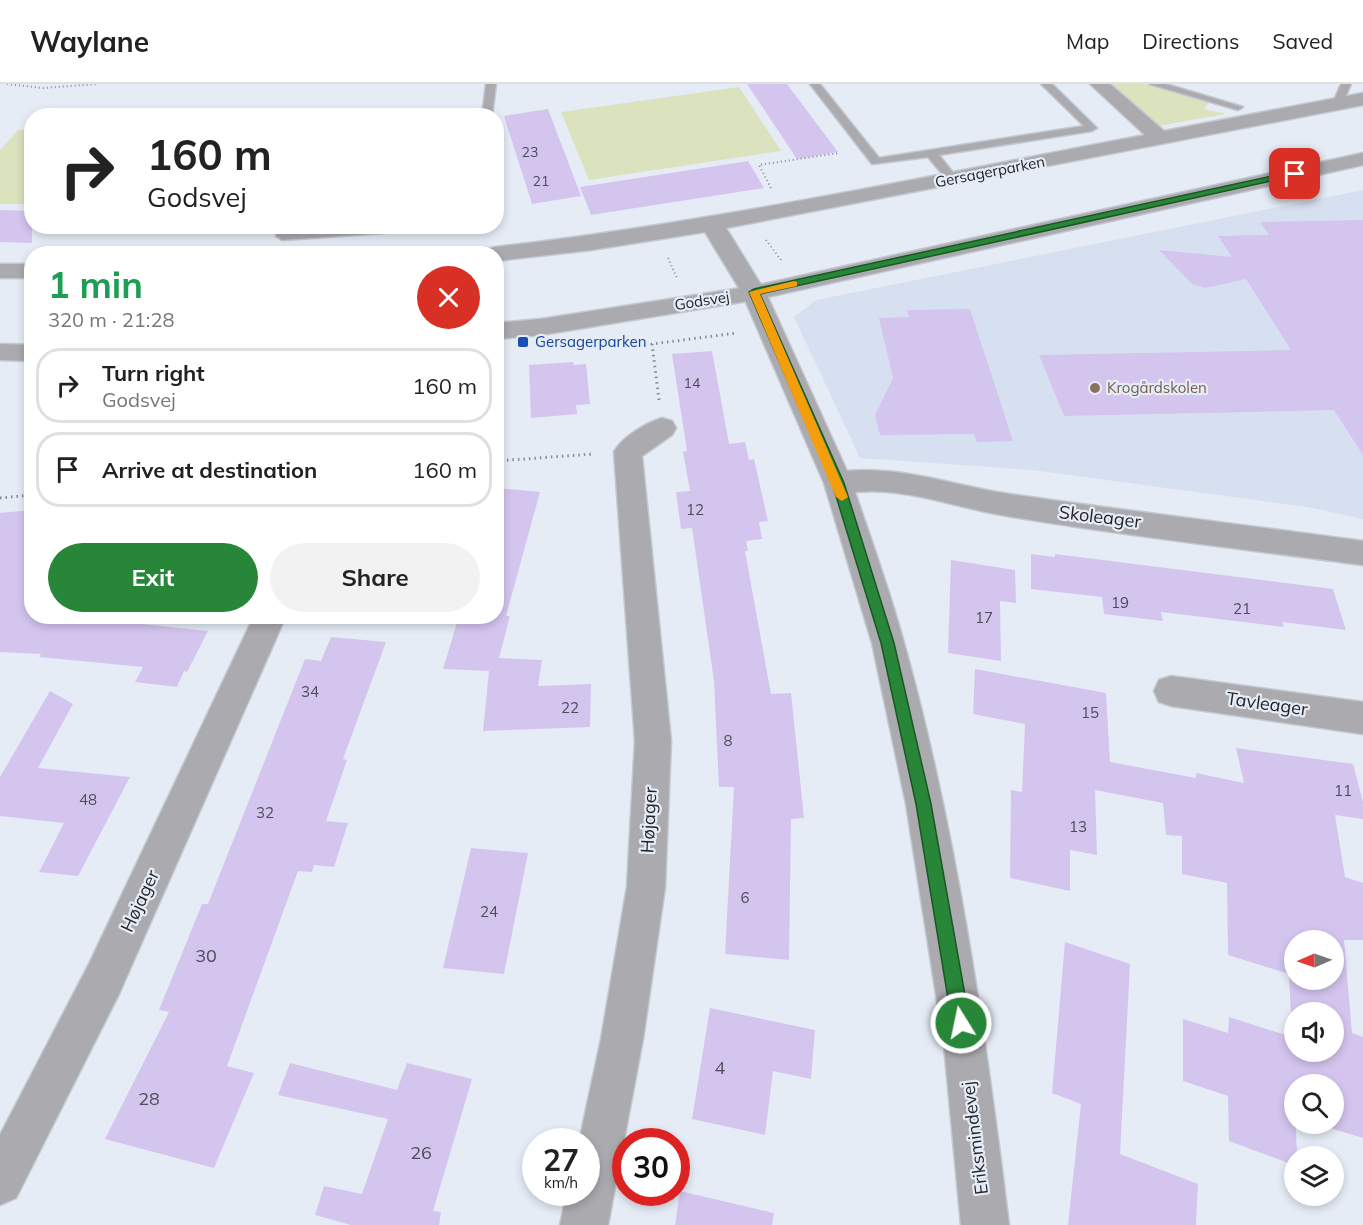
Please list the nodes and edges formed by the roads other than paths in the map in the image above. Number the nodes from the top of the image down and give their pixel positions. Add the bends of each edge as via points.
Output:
1 (490, 84) edge
2 (814, 84) edge
3 (1046, 84) edge
4 (1099, 84) edge
5 (1154, 84) edge
6 (1346, 84) edge
7 (1363, 99) edge
8 (1337, 105) junction
9 (1238, 107) dead end
10 (488, 108) edge
11 (1161, 139) junction
12 (931, 153) junction
13 (1363, 159) edge
14 (952, 179) junction
15 (712, 224) junction
16 (282, 234) edge
17 (310, 234) edge
18 (504, 253) edge
19 (0, 271) edge
20 (24, 272) edge
21 (754, 292) junction
22 (504, 330) edge
23 (0, 352) edge
24 (24, 353) edge
25 (662, 428) road end
26 (838, 483) junction
27 (1363, 553) edge
28 (266, 624) edge
29 (1171, 691) dead end
30 (1363, 718) edge
31 (0, 1182) edge
32 (584, 1225) edge
33 (985, 1225) edge

1 - 10 lane
2 - 12 lane via 876,162
3 - 12 lane via 1092,128
4 - 11 street
5 - 9 lane
6 - 8 lane
7 - 8 street, Gersagerparken
8 - 11 street, Gersagerparken
11 - 14 street, Gersagerparken
12 - 14 lane
13 - 21 street, Godsvej
14 - 15 street, Gersagerparken
15 - 18 street, Gersagerparken
15 - 21 street
16 - 17 lane
19 - 20 street
21 - 22 street, Godsvej
21 - 26 street, Eriksmindevej
23 - 24 street
25 - 32 street, Højager via 628,452 653,741 646,887 622,1039
26 - 27 street, Skoleager via 868,480 909,484 1006,504
26 - 33 street, Eriksmindevej via 888,643 924,804 964,1044
28 - 31 street, Højager via 104,979
29 - 30 street, Tavleager

